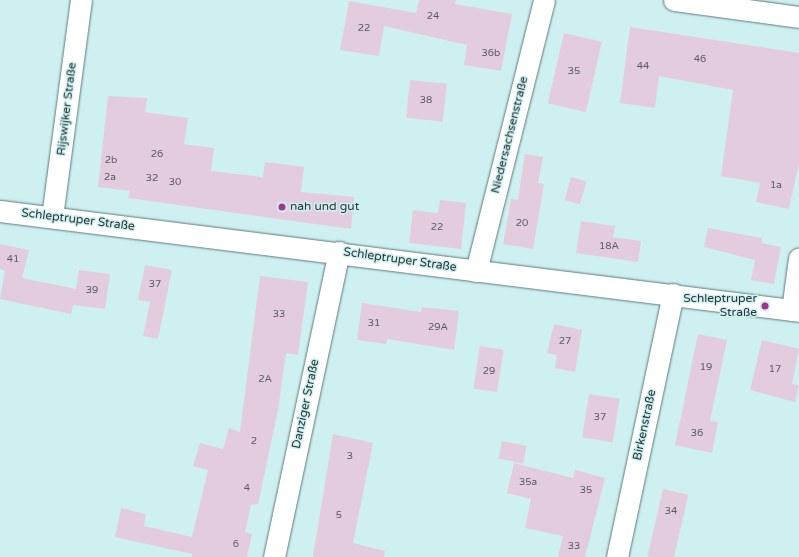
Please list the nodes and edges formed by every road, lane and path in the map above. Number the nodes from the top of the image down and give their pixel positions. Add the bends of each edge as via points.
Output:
1 (81, 0) edge
2 (544, 0) edge
3 (674, 0) edge
4 (799, 17) edge
5 (0, 211) edge
6 (52, 217) junction
7 (339, 252) junction
8 (799, 258) edge
9 (476, 271) junction
10 (673, 294) junction
11 (795, 311) edge
12 (274, 557) edge
13 (617, 557) edge

1 - 6 street, Rijswijker Straße
2 - 9 street, Niedersachsenstraße
3 - 4 street
5 - 6 street, Schleptruper Straße
6 - 7 street, Schleptruper Straße
7 - 9 street, Schleptruper Straße
7 - 12 street, Danziger Straße
8 - 11 street
9 - 10 street, Schleptruper Straße
10 - 11 street, Schleptruper Straße
10 - 13 street, Birkenstraße

